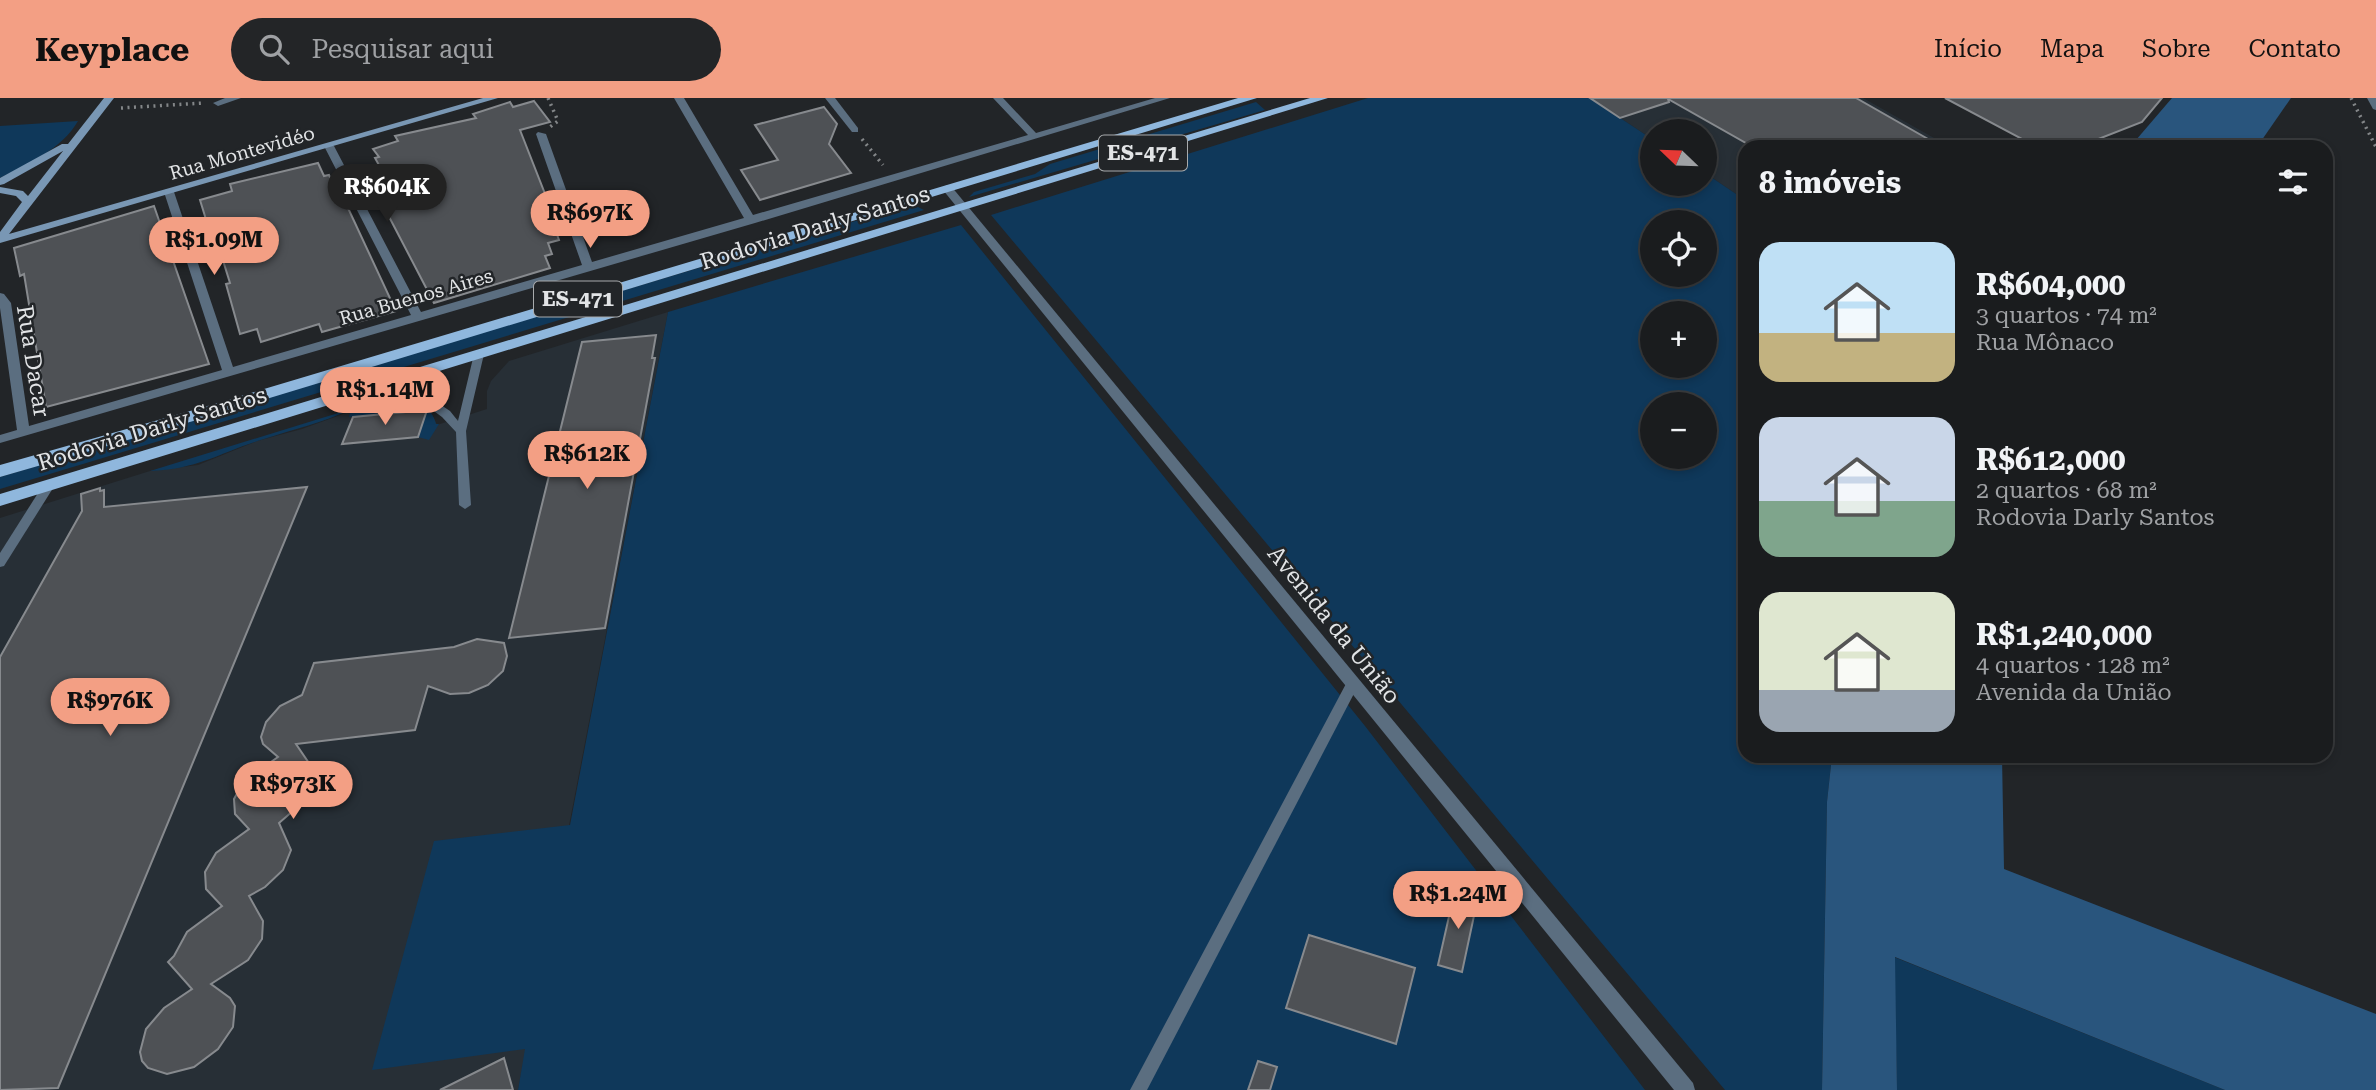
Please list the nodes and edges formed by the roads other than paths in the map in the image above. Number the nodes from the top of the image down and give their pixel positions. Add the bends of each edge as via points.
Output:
1 (109, 98) edge
2 (236, 98) edge
3 (679, 98) edge
4 (830, 98) edge
5 (998, 98) edge
6 (1165, 98) edge
7 (1251, 98) edge
8 (1322, 98) edge
9 (2372, 98) edge
10 (487, 99) edge
11 (218, 103) road end
12 (2376, 107) edge
13 (855, 130) road end
14 (541, 134) road end
15 (1034, 136) junction
16 (75, 139) junction
17 (329, 146) junction
18 (0, 182) edge
19 (947, 188) junction
20 (0, 190) edge
21 (170, 192) junction
22 (26, 207) junction
23 (963, 207) junction
24 (751, 221) junction
25 (0, 240) edge
26 (588, 267) junction
27 (0, 296) edge
28 (417, 316) junction
29 (479, 354) junction
30 (229, 372) junction
31 (395, 379) junction
32 (461, 431) junction
33 (24, 432) junction
34 (0, 439) edge
35 (0, 471) edge
36 (49, 485) junction
37 (0, 500) edge
38 (465, 505) dead end
39 (0, 563) edge
40 (1353, 684) junction
41 (1138, 1090) edge
42 (1686, 1090) edge

1 - 16 street
2 - 11 street
3 - 24 street
4 - 13 street
5 - 15 street
6 - 15 street, Rua Buenos Aires
7 - 19 main road, Rodovia Darly Santos / ES-471
8 - 23 main road, Rodovia Darly Santos / ES-471
9 - 12 street
10 - 17 street, Rua Montevidéo
14 - 26 street
15 - 24 street, Rua Buenos Aires
16 - 18 street
16 - 22 street
17 - 21 street, Rua Montevidéo
17 - 28 street
19 - 23 street, Avenida da União
19 - 35 main road, Rodovia Darly Santos / ES-471
20 - 22 street via 19,193 27,201
21 - 25 street, Rua Montevidéo
21 - 30 street
22 - 25 street
23 - 29 main road, Rodovia Darly Santos / ES-471
23 - 40 street, Avenida da União
24 - 26 street, Rua Buenos Aires
26 - 28 street, Rua Buenos Aires
27 - 33 street, Rua Dacar via 5,303
28 - 30 street, Rua Buenos Aires
29 - 31 main road, Rodovia Darly Santos / ES-471
29 - 32 lane
30 - 33 street, Rua Buenos Aires
31 - 32 lane via 446,414
31 - 36 main road, Rodovia Darly Santos / ES-471
32 - 38 lane
33 - 34 street, Rua Buenos Aires
36 - 37 main road, Rodovia Darly Santos / ES-471
36 - 39 lane
40 - 41 lane
40 - 42 street, Avenida da União

